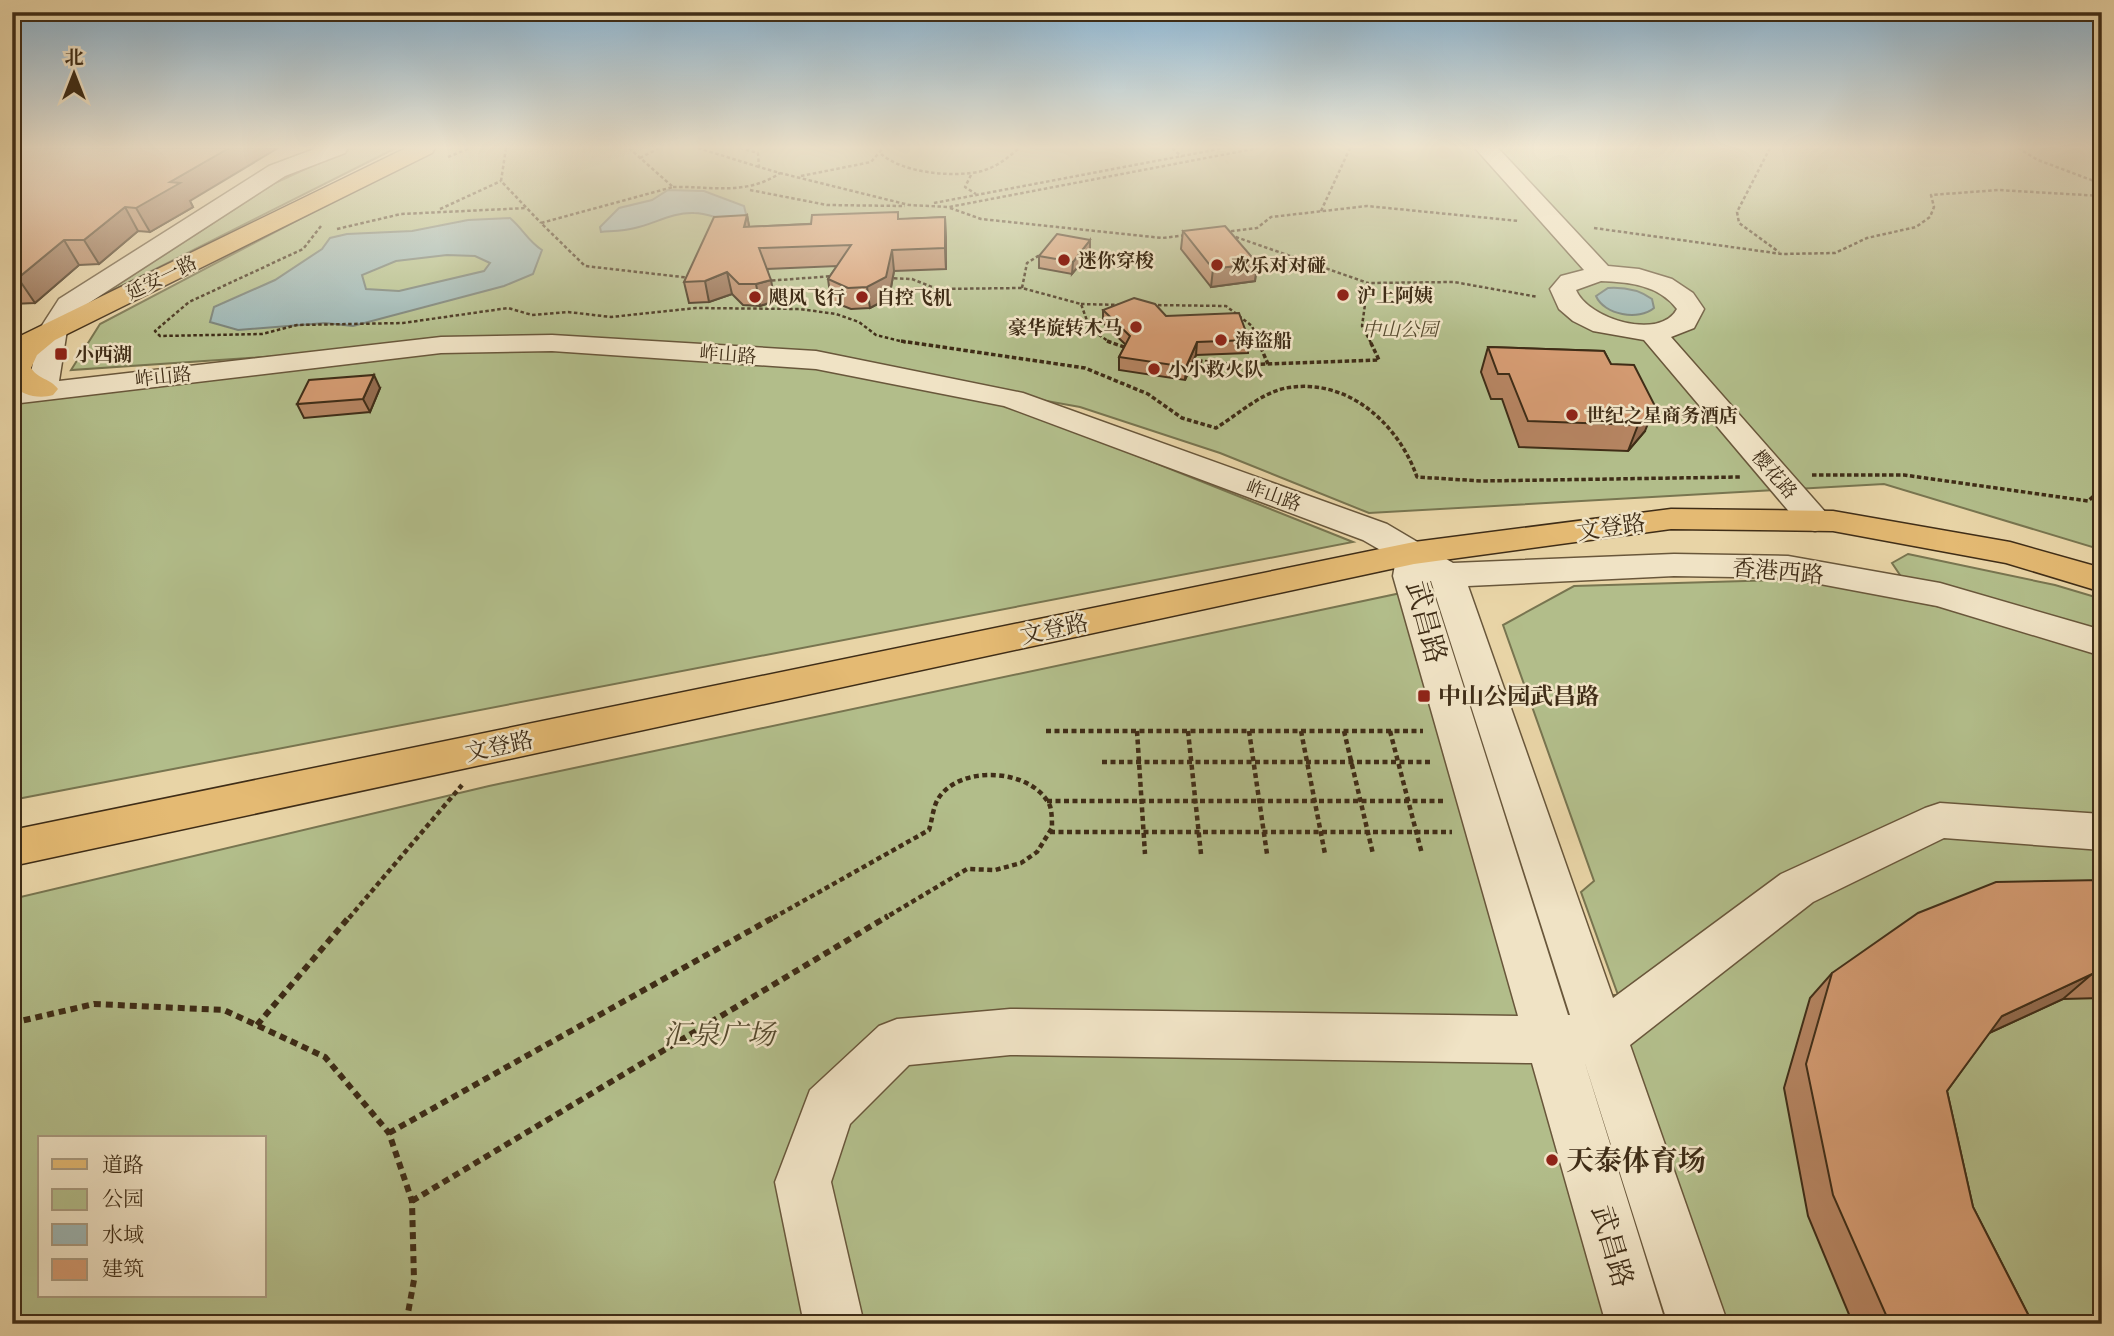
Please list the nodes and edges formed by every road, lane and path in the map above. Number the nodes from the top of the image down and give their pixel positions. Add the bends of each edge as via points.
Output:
1 (213, 210) edge
2 (311, 210) edge
3 (456, 210) edge
4 (529, 210) edge
5 (587, 210) edge
6 (956, 210) edge
7 (1327, 210) edge
8 (1413, 210) edge
9 (1544, 210) edge
10 (1738, 210) edge
11 (1933, 210) edge
12 (436, 211) joint
13 (1321, 211) joint
14 (324, 221) dead end
15 (541, 223) junction
16 (1557, 224) junction
17 (1066, 228) junction
18 (337, 229) dead end
19 (1198, 234) edge
20 (1063, 235) edge
21 (1049, 249) edge
22 (1782, 254) junction
23 (1601, 273) junction
24 (846, 276) edge
25 (886, 278) edge
26 (703, 279) edge
27 (755, 281) edge
28 (1368, 283) junction
29 (1021, 288) junction
30 (1081, 304) junction
31 (1134, 305) edge
32 (1147, 305) edge
33 (1570, 307) junction
34 (53, 330) junction
35 (1652, 332) junction
36 (160, 336) dead end
37 (1132, 350) edge
38 (12, 351) edge
39 (1188, 360) edge
40 (1268, 364) junction
41 (43, 390) junction
42 (12, 395) edge
43 (1413, 462) dead end
44 (1904, 475) dead end
45 (1578, 480) dead end
46 (2102, 489) edge
47 (1815, 521) junction
48 (1424, 568) junction
49 (2102, 580) edge
50 (2102, 643) edge
51 (1046, 731) dead end
52 (1137, 731) junction
53 (1188, 731) junction
54 (1249, 731) junction
55 (1301, 731) junction
56 (1344, 731) junction
57 (1390, 731) junction
58 (1102, 762) dead end
59 (1139, 762) junction
60 (1191, 762) junction
61 (1253, 762) junction
62 (1307, 762) junction
63 (1351, 762) junction
64 (1398, 762) junction
65 (472, 773) junction
66 (1473, 782) junction
67 (1047, 801) junction
68 (1141, 801) junction
69 (1195, 801) junction
70 (1259, 801) junction
71 (1315, 801) junction
72 (1360, 801) junction
73 (1408, 801) junction
74 (1051, 832) junction
75 (1143, 832) junction
76 (1198, 832) junction
77 (1264, 832) junction
78 (1321, 832) junction
79 (1367, 832) junction
80 (1416, 832) junction
81 (2102, 832) edge
82 (12, 848) edge
83 (1144, 853) dead end
84 (1325, 853) dead end
85 (1373, 853) dead end
86 (1422, 853) dead end
87 (1201, 854) dead end
88 (1268, 854) dead end
89 (12, 872) edge
90 (12, 1024) edge
91 (257, 1025) junction
92 (1603, 1035) junction
93 (1553, 1040) junction
94 (388, 1133) junction
95 (412, 1201) junction
96 (405, 1324) edge
97 (834, 1324) edge
98 (1636, 1324) edge
99 (1698, 1324) edge

1 - 34 street via 68,304
2 - 34 main road, 延安一路
3 - 12 path
4 - 15 path
5 - 15 path
6 - 17 path via 981,219
7 - 13 path
8 - 16 path
9 - 16 street
10 - 22 path via 1739,223
11 - 22 path via 1916,227 1867,238 1835,253
12 - 18 path
13 - 28 path via 1271,218 1257,228 1222,232
14 - 36 path via 303,249 189,302 155,331
15 - 26 path via 585,267
16 - 22 path
16 - 23 street
17 - 19 path via 1162,238
17 - 20 path
21 - 29 path via 1027,263
23 - 33 street via 1570,281 1563,298
23 - 35 street via 1649,280 1686,299 1691,309 1683,325
24 - 27 path
25 - 29 path via 912,279 937,289
28 - 33 path via 1415,280 1491,285
28 - 40 path via 1362,326 1379,360
29 - 30 path
30 - 31 path
30 - 37 path via 1083,322 1095,336
32 - 40 path via 1226,306 1252,326
33 - 35 street via 1606,326
34 - 38 main road, 延安一路
34 - 41 main road via 25,351 17,368 26,383
35 - 47 street, 樱花路
39 - 40 path
41 - 42 street, 岞山路
41 - 48 street, 岞山路 via 442,345 552,343 816,360 1012,399 1375,532
43 - 45 path via 1417,477
44 - 46 path via 2088,501
47 - 48 main road, 文登路 via 1671,519
47 - 49 main road, 文登路 via 2010,553
48 - 50 street, 香港西路 via 1788,567 1940,595
48 - 65 main road, 文登路
48 - 66 street, 武昌路
48 - 82 main road, 文登路
48 - 92 street, 武昌路
51 - 52 path
52 - 53 path
52 - 59 path
53 - 54 path
53 - 60 path
54 - 55 path
54 - 61 path
55 - 56 path
55 - 62 path
56 - 57 path
56 - 63 path
57 - 64 path
57 - 66 path
58 - 59 path
59 - 60 path
59 - 68 path
60 - 61 path
60 - 69 path
61 - 62 path
61 - 70 path
62 - 63 path
62 - 71 path
63 - 64 path
63 - 72 path
64 - 66 path
64 - 73 path
65 - 89 main road, 文登路
65 - 91 path
66 - 73 path
66 - 80 path
66 - 93 street, 武昌路
67 - 68 path
67 - 74 path
67 - 94 path via 1021,779 984,774 965,779 937,800 929,830
68 - 69 path
68 - 75 path
69 - 70 path
69 - 76 path
70 - 71 path
70 - 77 path
71 - 72 path
71 - 78 path
72 - 73 path
72 - 79 path
73 - 80 path
74 - 75 path
74 - 95 path via 1030,860 989,872 967,869
75 - 76 path
75 - 83 path
76 - 77 path
76 - 87 path
77 - 78 path
77 - 88 path
78 - 79 path
78 - 84 path
79 - 80 path
79 - 85 path
80 - 86 path
81 - 92 street via 1940,820 1797,888
90 - 91 path via 94,1004 224,1010
91 - 94 path via 325,1057
92 - 93 street
92 - 99 street, 武昌路
93 - 97 street via 1010,1032 897,1043 829,1108 803,1182
93 - 98 street, 武昌路
94 - 95 path
95 - 96 path via 414,1280

